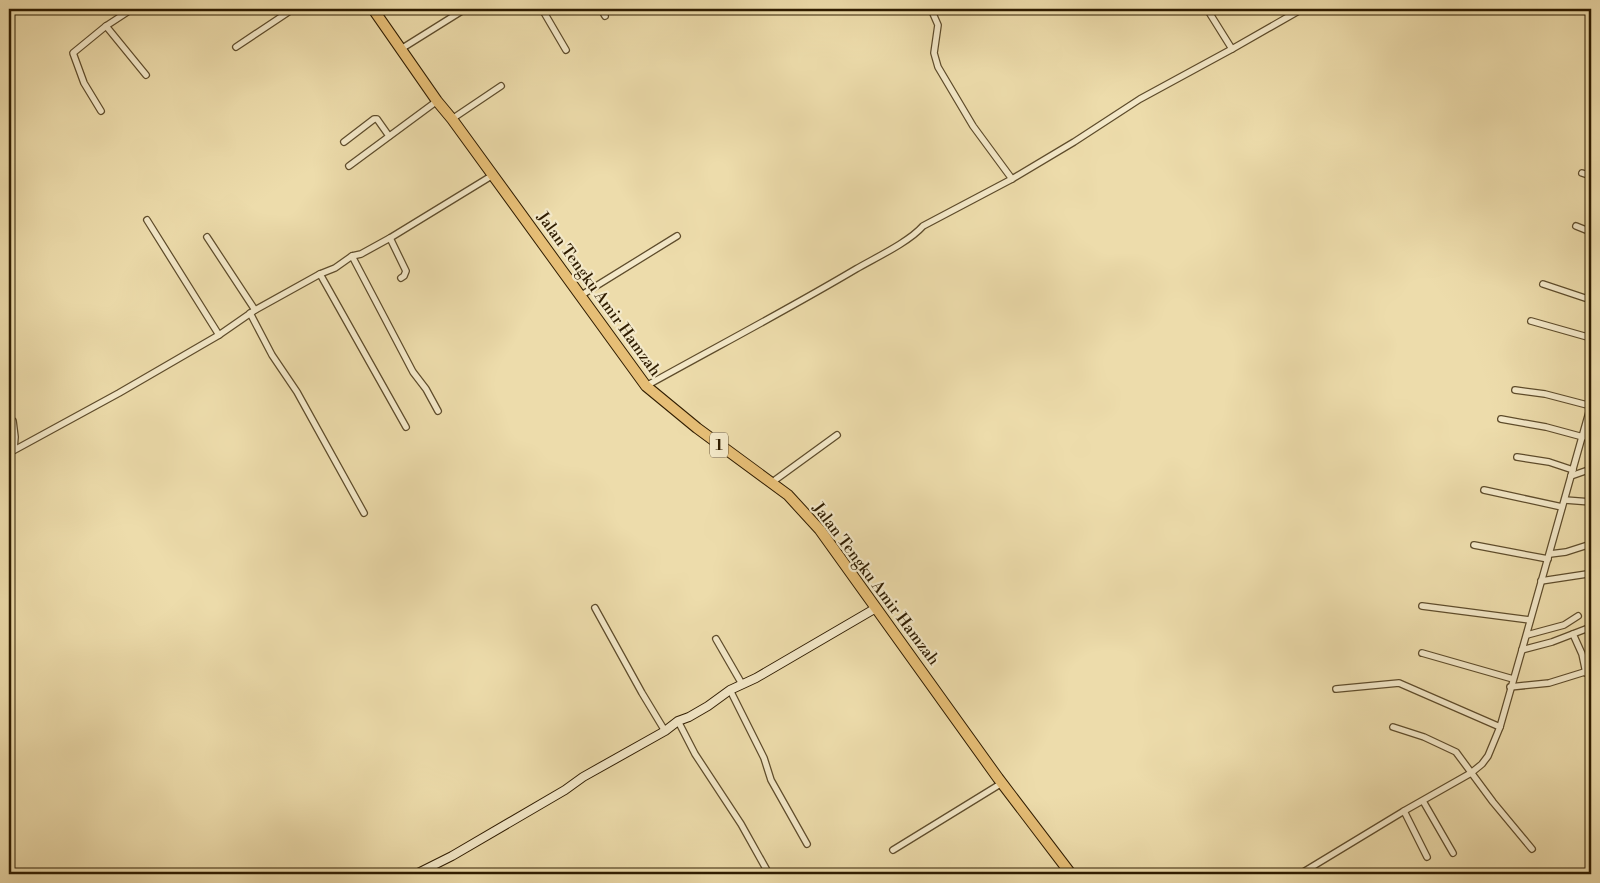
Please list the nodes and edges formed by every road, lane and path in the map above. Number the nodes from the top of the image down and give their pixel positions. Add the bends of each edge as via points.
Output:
1 (132, 9) edge
2 (293, 9) edge
3 (372, 9) edge
4 (465, 9) edge
5 (542, 9) edge
6 (601, 9) edge
7 (931, 9) edge
8 (1207, 9) edge
9 (1302, 9) edge
10 (605, 16) dead end
11 (106, 26) junction
12 (236, 48) dead end
13 (401, 49) junction
14 (1232, 49) junction
15 (566, 50) dead end
16 (146, 75) dead end
17 (501, 86) dead end
18 (437, 100) junction
19 (101, 111) dead end
20 (452, 119) junction
21 (389, 136) junction
22 (344, 142) dead end
23 (349, 166) dead end
24 (1582, 173) dead end
25 (493, 175) junction
26 (1591, 176) edge
27 (1012, 179) junction
28 (147, 220) dead end
29 (1576, 226) dead end
30 (1591, 232) edge
31 (677, 236) dead end
32 (207, 237) dead end
33 (390, 238) junction
34 (352, 256) junction
35 (320, 274) junction
36 (400, 278) dead end
37 (1543, 284) dead end
38 (580, 296) junction
39 (1591, 300) edge
40 (252, 312) junction
41 (1531, 321) dead end
42 (219, 335) junction
43 (1591, 338) edge
44 (646, 386) junction
45 (1516, 390) dead end
46 (1591, 406) edge
47 (438, 411) dead end
48 (1501, 419) dead end
49 (13, 421) dead end
50 (406, 426) dead end
51 (837, 435) dead end
52 (1583, 437) junction
53 (11, 451) edge
54 (1517, 457) dead end
55 (1591, 469) edge
56 (1572, 473) junction
57 (771, 483) junction
58 (1484, 490) dead end
59 (1565, 500) junction
60 (1591, 502) edge
61 (1562, 507) junction
62 (364, 513) dead end
63 (1591, 544) edge
64 (1474, 545) dead end
65 (1549, 556) junction
66 (1587, 574) dead end
67 (1541, 581) junction
68 (1422, 606) dead end
69 (595, 608) dead end
70 (876, 608) junction
71 (1578, 616) dead end
72 (1530, 620) junction
73 (1591, 627) edge
74 (1572, 634) junction
75 (1526, 635) junction
76 (716, 639) dead end
77 (1522, 650) junction
78 (1422, 653) dead end
79 (1588, 671) edge
80 (1513, 679) junction
81 (742, 684) junction
82 (1510, 687) junction
83 (1336, 689) dead end
84 (730, 690) junction
85 (678, 721) junction
86 (1393, 727) dead end
87 (1500, 727) junction
88 (665, 731) junction
89 (1471, 773) junction
90 (1002, 784) junction
91 (1423, 801) junction
92 (1404, 810) junction
93 (807, 844) dead end
94 (1532, 849) dead end
95 (892, 850) dead end
96 (1453, 852) dead end
97 (1427, 858) dead end
98 (416, 874) edge
99 (769, 874) edge
100 (1071, 874) edge
101 (1300, 874) edge

1 - 11 street
2 - 12 street
3 - 13 highway, Jalan Tengku Amir Hamzah / 1
4 - 13 street
5 - 15 street
6 - 10 street
7 - 27 street via 938,25 934,53 938,67
8 - 14 street
9 - 14 street
11 - 16 street
11 - 19 street via 72,53 84,83
13 - 18 highway, Jalan Tengku Amir Hamzah / 1
14 - 27 street via 1140,99
17 - 20 street
18 - 20 highway, Jalan Tengku Amir Hamzah / 1
18 - 21 street
20 - 25 highway, Jalan Tengku Amir Hamzah / 1
21 - 22 street via 374,119
21 - 23 street
24 - 26 street
25 - 33 street
25 - 38 highway, Jalan Tengku Amir Hamzah / 1
27 - 44 street via 923,226 843,277
28 - 42 street
29 - 30 street
31 - 38 street
32 - 40 street
33 - 34 street
33 - 36 street via 406,271
34 - 35 street
34 - 47 street via 413,372
35 - 40 street
35 - 50 street
37 - 39 street
38 - 44 highway, Jalan Tengku Amir Hamzah / 1
40 - 42 street
40 - 62 street via 272,355
41 - 43 street
42 - 53 street
44 - 57 highway, Jalan Tengku Amir Hamzah / 1
45 - 46 street
46 - 52 street
48 - 52 street
49 - 53 street via 15,436
51 - 57 street
52 - 56 street
54 - 56 street via 1549,462
55 - 56 street
56 - 59 street
57 - 70 highway, Jalan Tengku Amir Hamzah / 1 via 795,501 811,520
58 - 61 street
59 - 60 street
59 - 61 street
61 - 65 street
63 - 65 street
64 - 65 street
65 - 67 street
66 - 67 street
67 - 72 street
68 - 72 street
69 - 88 street
70 - 81 street
70 - 90 highway, Jalan Tengku Amir Hamzah / 1
71 - 75 street via 1564,625
72 - 75 street
73 - 74 street
74 - 77 street
74 - 79 street
75 - 77 street
76 - 81 street
77 - 80 street
78 - 80 street
79 - 82 street via 1549,683
80 - 82 street
81 - 84 street
82 - 87 street
83 - 87 street via 1399,682
84 - 85 street
84 - 93 street via 764,758 771,780
85 - 88 street
85 - 99 street
86 - 89 street via 1454,751
87 - 89 street via 1488,756
88 - 98 street
89 - 91 street
89 - 94 street
90 - 95 street
90 - 100 highway, Jalan Tengku Amir Hamzah / 1
91 - 92 street
91 - 96 street
92 - 97 street
92 - 101 street

